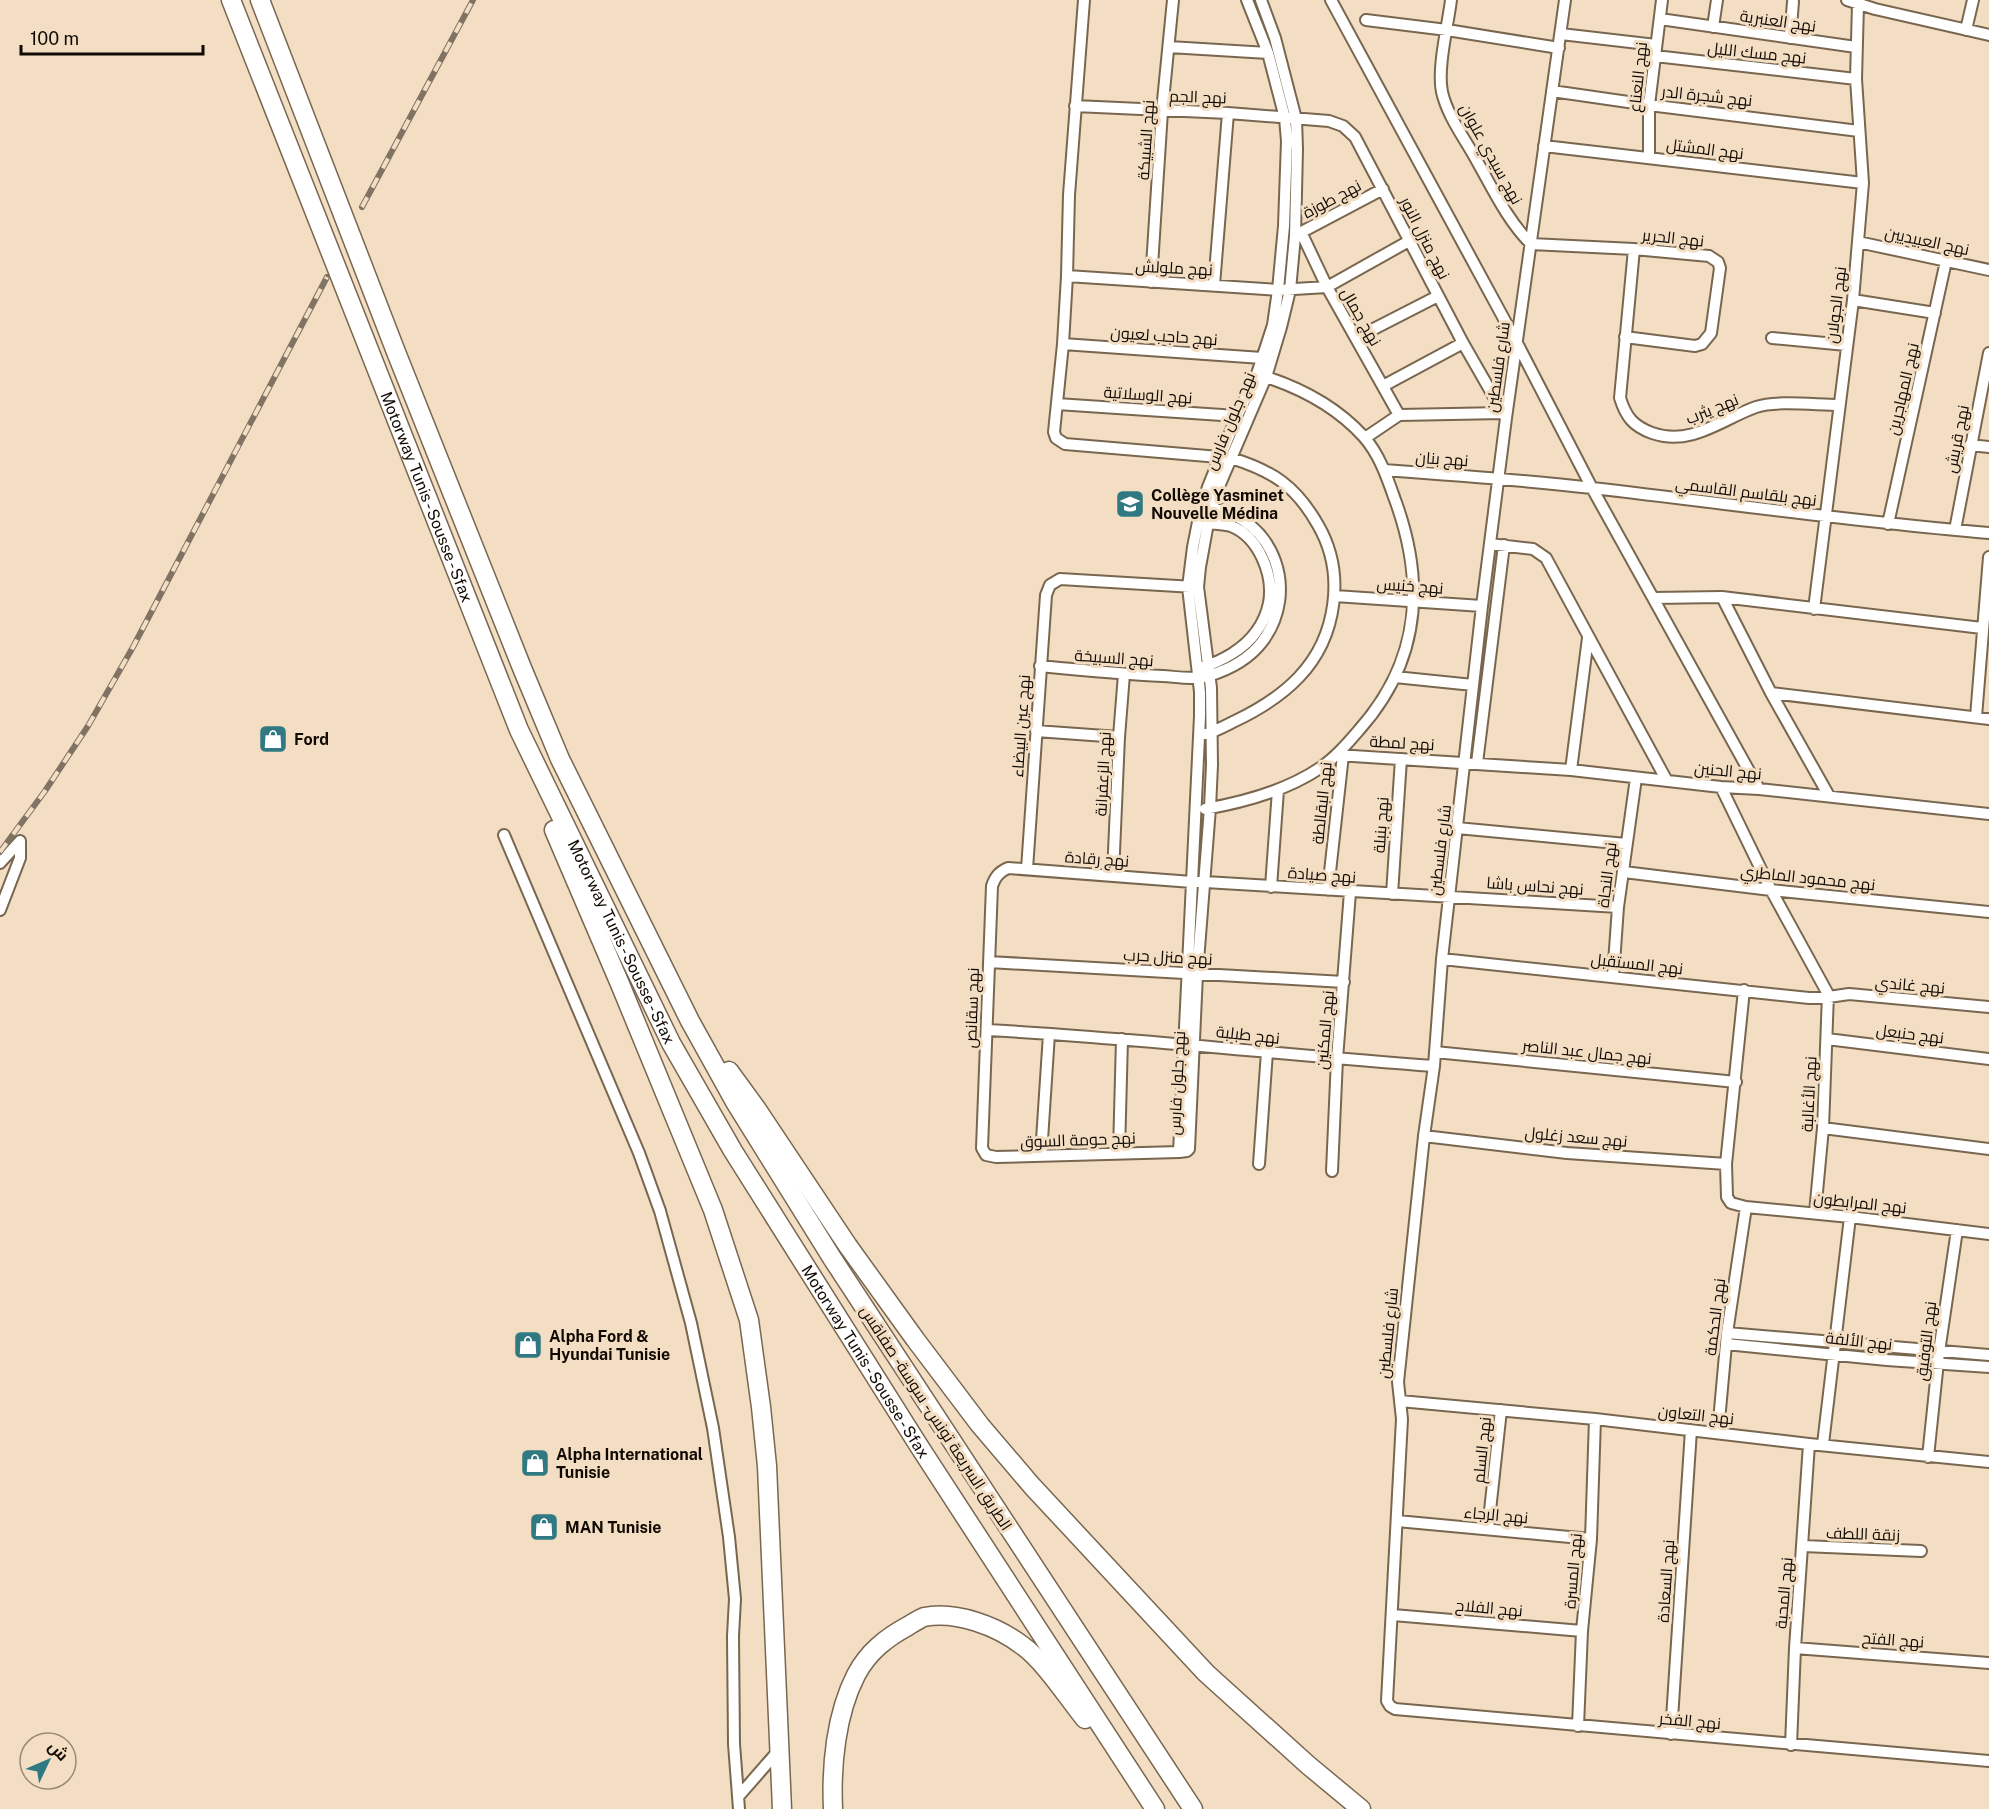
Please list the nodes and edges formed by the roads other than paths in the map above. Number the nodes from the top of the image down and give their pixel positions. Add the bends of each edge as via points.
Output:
1 (231, 0) edge
2 (260, 0) edge
3 (1084, 0) edge
4 (1173, 0) edge
5 (1247, 0) edge
6 (1261, 0) edge
7 (1331, 0) edge
8 (1451, 0) edge
9 (1565, 0) edge
10 (1662, 0) edge
11 (1717, 0) edge
12 (1973, 0) edge
13 (1793, 2) dead end
14 (1853, 2) edge
15 (1876, 4) edge
16 (1660, 19) junction
17 (1366, 21) dead end
18 (1713, 27) junction
19 (1447, 30) junction
20 (1966, 30) junction
21 (1561, 34) junction
22 (1989, 35) edge
23 (1790, 38) junction
24 (1656, 45) junction
25 (1169, 47) junction
26 (1856, 47) junction
27 (1559, 48) junction
28 (1268, 53) junction
29 (1655, 57) junction
30 (1856, 79) junction
31 (1552, 91) junction
32 (1649, 105) junction
33 (1075, 106) junction
34 (1162, 111) junction
35 (275, 113) junction
36 (1228, 113) junction
37 (1290, 118) junction
38 (1859, 131) junction
39 (1544, 146) junction
40 (1649, 157) junction
41 (1863, 183) junction
42 (1383, 189) junction
43 (1298, 234) junction
44 (1409, 241) junction
45 (1858, 242) junction
46 (1531, 244) junction
47 (1634, 249) junction
48 (1946, 261) junction
49 (1989, 270) edge
50 (1067, 276) junction
51 (1151, 282) junction
52 (1214, 285) junction
53 (1327, 287) junction
54 (1284, 290) junction
55 (1438, 296) junction
56 (1853, 300) junction
57 (1935, 314) junction
58 (1625, 337) junction
59 (1356, 338) junction
60 (1772, 338) dead end
61 (1463, 343) junction
62 (1517, 343) junction
63 (1063, 344) junction
64 (1846, 345) junction
65 (1989, 353) edge
66 (1262, 358) junction
67 (1261, 376) junction
68 (1383, 386) junction
69 (1057, 404) junction
70 (1839, 405) junction
71 (1399, 415) junction
72 (1237, 416) junction
73 (1505, 416) junction
74 (1365, 438) junction
75 (1970, 445) junction
76 (1989, 447) edge
77 (1225, 457) junction
78 (1384, 470) junction
79 (1499, 478) junction
80 (1592, 488) junction
81 (1212, 508) junction
82 (1825, 516) junction
83 (1208, 523) junction
84 (1888, 524) junction
85 (1955, 531) junction
86 (1989, 533) edge
87 (1490, 544) junction
88 (1504, 545) junction
89 (1989, 557) edge
90 (1193, 587) junction
91 (1335, 596) junction
92 (1722, 597) junction
93 (1653, 598) junction
94 (1415, 602) junction
95 (1482, 606) junction
96 (1814, 609) junction
97 (1982, 628) junction
98 (1588, 638) junction
99 (1041, 666) junction
100 (1203, 672) junction
101 (1124, 674) junction
102 (1395, 677) junction
103 (1473, 685) junction
104 (1771, 693) junction
105 (1976, 717) junction
106 (1989, 719) edge
107 (1036, 731) junction
108 (1212, 733) junction
109 (1200, 736) junction
110 (1119, 737) junction
111 (1340, 755) junction
112 (1401, 759) junction
113 (1465, 762) junction
114 (1477, 763) junction
115 (1571, 770) junction
116 (1636, 778) junction
117 (1667, 780) junction
118 (1721, 787) junction
119 (1759, 789) junction
120 (1278, 790) junction
121 (1829, 796) junction
122 (1210, 808) junction
123 (1197, 811) junction
124 (1989, 814) edge
125 (1457, 828) junction
126 (504, 835) dead end
127 (1626, 844) junction
128 (0, 863) edge
129 (1027, 869) junction
130 (1001, 871) joint
131 (1624, 872) junction
132 (1113, 875) junction
133 (1192, 882) junction
134 (1205, 882) junction
135 (1271, 886) junction
136 (1328, 890) junction
137 (1772, 890) junction
138 (1350, 892) junction
139 (1392, 894) junction
140 (1450, 896) junction
141 (1618, 907) junction
142 (0, 910) edge
143 (1989, 912) edge
144 (1442, 959) junction
145 (989, 962) junction
146 (1192, 974) junction
147 (1613, 977) junction
148 (1344, 982) junction
149 (1744, 990) junction
150 (1828, 997) junction
151 (1989, 1007) edge
152 (690, 1021) junction
153 (987, 1030) junction
154 (1049, 1034) junction
155 (1827, 1039) junction
156 (1122, 1040) junction
157 (1190, 1044) junction
158 (1267, 1052) junction
159 (1435, 1052) junction
160 (1338, 1059) junction
161 (1989, 1059) edge
162 (1434, 1066) junction
163 (1736, 1082) junction
164 (1823, 1128) junction
165 (1424, 1136) junction
166 (982, 1148) joint
167 (1989, 1149) edge
168 (1119, 1152) junction
169 (1179, 1152) joint
170 (1041, 1155) junction
171 (1259, 1164) dead end
172 (1726, 1164) junction
173 (1332, 1171) dead end
174 (1746, 1207) junction
175 (1815, 1213) junction
176 (1850, 1217) junction
177 (1957, 1230) junction
178 (1989, 1234) edge
179 (1726, 1338) junction
180 (1834, 1348) junction
181 (1989, 1355) edge
182 (1939, 1358) junction
183 (1989, 1366) edge
184 (1400, 1401) junction
185 (1501, 1410) junction
186 (1595, 1419) junction
187 (1691, 1430) junction
188 (1718, 1432) junction
189 (1809, 1444) junction
190 (1822, 1444) junction
191 (1928, 1457) junction
192 (1989, 1462) edge
193 (1397, 1521) junction
194 (1488, 1529) junction
195 (1591, 1539) junction
196 (1803, 1546) junction
197 (1921, 1551) dead end
198 (1393, 1615) junction
199 (1582, 1631) junction
200 (1795, 1648) junction
201 (1989, 1663) edge
202 (1390, 1706) joint
203 (1578, 1726) junction
204 (1671, 1734) junction
205 (1791, 1745) junction
206 (779, 1749) junction
207 (1989, 1761) edge
208 (1139, 1782) junction
209 (738, 1797) junction
210 (739, 1809) edge
211 (782, 1809) edge
212 (833, 1809) edge
213 (1155, 1809) edge
214 (1193, 1809) edge
215 (1361, 1809) edge

1 - 35 highway, Motorway Tunis - Sousse - Sfax
2 - 152 highway, Motorway Tunis - Sousse - Sfax via 560,759
3 - 33 street
4 - 25 street, نهج الشبيكة
5 - 28 street, نهج جلول فارس
6 - 37 street, نهج جلول فارس via 1275,38
7 - 62 street
8 - 19 street, نهج سيدي علوان
9 - 21 street, شارع فلسطين
10 - 16 street, نهج النعناع
11 - 18 street
12 - 20 street
13 - 23 street
14 - 15 street
14 - 26 street, نهج الجولان
15 - 20 street
16 - 18 street, نهج العنبرية
16 - 24 street, نهج النعناع
17 - 19 street
18 - 23 street, نهج العنبرية
19 - 27 street
19 - 46 street, نهج سيدي علوان via 1441,75 1448,108 1514,226
20 - 22 street
21 - 24 street
21 - 27 street, شارع فلسطين
23 - 26 street, نهج العنبرية
24 - 29 street, نهج النعناع
25 - 28 street
25 - 34 street, نهج الشبيكة
26 - 30 street, نهج الجولان
27 - 31 street, شارع فلسطين
28 - 37 street, نهج جلول فارس
29 - 30 street, نهج مسك الليل
29 - 32 street, نهج النعناع
30 - 38 street, نهج الجولان
31 - 32 street, نهج شجرة الدر
31 - 39 street, شارع فلسطين
32 - 38 street, نهج شجرة الدر
32 - 40 street, نهج النعناع
33 - 34 street, نهج الجم
33 - 50 street
34 - 36 street, نهج الجم
34 - 51 street, نهج الشبيكة
35 - 206 highway via 308,209 522,755 713,1210 749,1320 766,1466
35 - 208 highway, Motorway Tunis - Sousse - Sfax via 519,730 671,1044 733,1151 912,1436
36 - 37 street, نهج الجم
36 - 52 street
37 - 42 street, نهج منزل النور via 1343,126 1355,137
37 - 43 street, نهج جلول فارس
37 - 54 street, نهج جلول فارس
38 - 41 street, نهج الجولان
39 - 40 street, نهج المشتل
39 - 46 street, شارع فلسطين
40 - 41 street, نهج المشتل
41 - 45 street, نهج الجولان
42 - 43 street, نهج طوزة
42 - 44 street, نهج منزل النور
43 - 53 street, نهج جمال
43 - 54 street, نهج جلول فارس
44 - 53 street
44 - 55 street, نهج منزل النور
45 - 48 street, نهج العبيديين
45 - 56 street, نهج الجولان
46 - 47 street, نهج الحرير
46 - 62 street, شارع فلسطين
47 - 58 street, نهج يثرب
47 - 58 street, نهج الحرير via 1709,256 1720,268 1711,333 1702,344
48 - 49 street, نهج العبيديين
48 - 57 street, نهج المهاجرين
50 - 51 street, نهج ملولش
50 - 63 street
51 - 52 street, نهج ملولش
52 - 54 street, نهج ملولش
53 - 54 street, نهج ملولش
53 - 59 street, نهج جمال
54 - 66 street, نهج جلول فارس
54 - 67 street, نهج جلول فارس via 1281,327
55 - 59 street
55 - 61 street, نهج منزل النور
56 - 57 street
56 - 64 street, نهج الجولان
57 - 84 street, نهج المهاجرين
58 - 70 street, نهج يثرب via 1620,398 1624,412 1638,428 1662,436 1687,436 1772,404
59 - 68 street, نهج جمال
60 - 64 street
61 - 68 street
61 - 73 street, نهج منزل النور
62 - 73 street, شارع فلسطين
62 - 80 street
63 - 66 street, نهج حاجب لعيون
63 - 69 street
64 - 70 street, نهج الجولان
65 - 75 street, نهج قريش
66 - 67 street, نهج جلول فارس
67 - 72 street, نهج جلول فارس
67 - 74 street via 1317,399
67 - 77 street, نهج جلول فارس
68 - 71 street, نهج جمال
69 - 72 street, نهج الوسلاتية
69 - 77 street via 1054,432 1065,444
70 - 82 street, نهج الجولان
71 - 73 street
71 - 74 street
72 - 77 street, نهج جلول فارس
73 - 79 street, شارع فلسطين
74 - 78 street
75 - 76 street
75 - 85 street, نهج قريش
77 - 81 street, نهج جلول فارس
77 - 90 street, نهج جلول فارس via 1200,512 1192,547
77 - 91 street via 1273,474 1308,508 1324,535 1333,562
78 - 79 street, نهج بنان
78 - 94 street via 1411,556
79 - 80 street, نهج بلقاسم القاسمي
79 - 87 street, شارع فلسطين
80 - 82 street, نهج بلقاسم القاسمي
80 - 93 street
81 - 83 street, نهج جلول فارس
81 - 100 street via 1236,515 1261,536 1278,568 1281,586 1273,625 1261,643 1239,662
82 - 84 street, نهج بلقاسم القاسمي
82 - 96 street, نهج الجولان
83 - 90 street, نهج جلول فارس
83 - 100 street via 1231,526 1251,541 1264,561 1270,587 1269,604 1255,634
84 - 85 street, نهج بلقاسم القاسمي
85 - 86 street, نهج بلقاسم القاسمي
87 - 88 street
87 - 95 street, شارع فلسطين
88 - 98 street via 1533,549 1546,558
88 - 114 street
89 - 97 street
90 - 99 street, نهج عين البيضاء via 1060,579 1050,585 1046,596
90 - 100 street, نهج جلول فارس
91 - 94 street, نهج خنيس
91 - 108 street via 1329,624 1316,654 1299,677 1251,713
92 - 93 street
92 - 96 street
92 - 104 street
93 - 119 street
94 - 95 street, نهج خنيس
94 - 102 street via 1406,648
95 - 103 street, شارع فلسطين
96 - 97 street
97 - 105 street
98 - 115 street
98 - 117 street
99 - 101 street, نهج السبيخة
99 - 107 street, نهج عين البيضاء
100 - 101 street, نهج السبيخة via 1185,677
100 - 108 street, نهج جلول فارس
100 - 109 street, نهج جلول فارس
101 - 110 street, نهج الزعفرانة
102 - 103 street
102 - 111 street
103 - 113 street, شارع فلسطين
104 - 105 street
104 - 121 street
105 - 106 street
107 - 110 street
107 - 129 street, نهج عين البيضاء
108 - 109 street
108 - 122 street, نهج جلول فارس
109 - 123 street, نهج جلول فارس
110 - 132 street, نهج الزعفرانة
111 - 112 street, نهج لمطة
111 - 120 street
111 - 136 street, نهج البقالطة
112 - 113 street, نهج لمطة
112 - 139 street, نهج بنبلة
113 - 114 street, نهج الحنين
113 - 125 street, شارع فلسطين
114 - 115 street, نهج الحنين
115 - 116 street, نهج الحنين
116 - 117 street, نهج الحنين
116 - 127 street, نهج النجاة
117 - 118 street, نهج الحنين
118 - 119 street, نهج الحنين
118 - 137 street, نهج الأغالبة
119 - 121 street, نهج الحنين
120 - 122 street
120 - 135 street
121 - 124 street, نهج الحنين
122 - 123 street
122 - 134 street, نهج جلول فارس
123 - 133 street, نهج جلول فارس
125 - 127 street
125 - 140 street, شارع فلسطين
126 - 209 street via 642,1162 691,1323 713,1428 730,1547 735,1599 734,1744
127 - 131 street, نهج النجاة
128 - 142 street via 20,841 20,858
129 - 130 street, نهج رقادة
129 - 132 street, نهج رقادة
130 - 145 street, نهج سقانص via 992,886
131 - 137 street, نهج محمود الماطري
131 - 141 street, نهج النجاة
132 - 133 street, نهج رقادة
133 - 134 street, نهج صيادة
133 - 146 street, نهج جلول فارس
134 - 135 street, نهج صيادة
134 - 146 street, نهج جلول فارس
135 - 136 street, نهج صيادة
136 - 138 street, نهج صيادة
137 - 143 street, نهج محمود الماطري
137 - 150 street, نهج الأغالبة
138 - 139 street, نهج صيادة
138 - 148 street, نهج المكنين
139 - 140 street, نهج صيادة
140 - 141 street, نهج نحاس باشا
140 - 144 street, شارع فلسطين
141 - 147 street, نهج النجاة
144 - 147 street, نهج المستقبل
144 - 159 street, شارع فلسطين
145 - 146 street, نهج منزل حرب
145 - 153 street, نهج سقانص
146 - 148 street, نهج منزل حرب
146 - 157 street, نهج جلول فارس
147 - 149 street, نهج المستقبل
148 - 160 street, نهج المكنين
149 - 150 street, نهج المستقبل
149 - 163 street
150 - 151 street, نهج غاندي via 1849,994
150 - 155 street, نهج الأغالبة
152 - 214 highway, الطريق السريعة تونس - سوسة - صفاقس via 752,1131 832,1258
152 - 215 highway via 980,1425 1206,1673
153 - 154 street, نهج طبلبة
153 - 166 street, نهج سقانص
154 - 156 street, نهج طبلبة
154 - 170 street
155 - 161 street, نهج حنبعل
155 - 164 street, نهج الأغالبة
156 - 157 street, نهج طبلبة
156 - 168 street
157 - 158 street, نهج طبلبة
157 - 169 street, نهج جلول فارس
158 - 160 street, نهج طبلبة
158 - 171 street
159 - 162 street, شارع فلسطين
159 - 163 street, نهج جمال عبد الناصر
160 - 162 street, نهج طبلبة
160 - 173 street, نهج المكنين
162 - 165 street, شارع فلسطين
163 - 172 street
164 - 167 street
164 - 175 street, نهج الأغالبة
165 - 172 street, نهج سعد زغلول via 1567,1153
165 - 184 street, شارع فلسطين via 1398,1382
166 - 170 street, نهج حومة السوق via 986,1155 996,1157
168 - 169 street, نهج حومة السوق
168 - 170 street, نهج حومة السوق
172 - 174 street, نهج المرابطون via 1728,1201
174 - 175 street, نهج المرابطون
174 - 179 street, نهج الحكمة
175 - 176 street, نهج المرابطون
176 - 177 street, نهج المرابطون
176 - 180 street
177 - 178 street, نهج المرابطون
177 - 182 street, نهج التوفيق
179 - 180 street, نهج الألفة
179 - 188 street, نهج الحكمة
180 - 182 street, نهج الألفة
180 - 190 street
181 - 182 street, نهج الألفة
182 - 183 street, نهج الألفة
182 - 191 street, نهج التوفيق
184 - 185 street, نهج التعاون
184 - 193 street, شارع فلسطين
185 - 186 street, نهج التعاون
185 - 194 street, نهج السلم
186 - 187 street, نهج التعاون
186 - 195 street, نهج المسرة
187 - 188 street, نهج التعاون
187 - 204 street, نهج السعادة
188 - 189 street, نهج التعاون
189 - 190 street, نهج التعاون
189 - 196 street, نهج المحبة
190 - 191 street, نهج التعاون
191 - 192 street, نهج التعاون
193 - 194 street, نهج الرجاء
193 - 198 street, شارع فلسطين
194 - 195 street, نهج الرجاء
195 - 199 street, نهج المسرة
196 - 197 street, زنقة اللطف
196 - 200 street, نهج المحبة
198 - 199 street, نهج الفلاح
198 - 202 street, شارع فلسطين via 1387,1701
199 - 203 street, نهج المسرة
200 - 201 street, نهج الفتح
200 - 205 street, نهج المحبة
202 - 203 street, نهج الفخر via 1395,1710
203 - 204 street, نهج الفخر
204 - 205 street, نهج الفخر
205 - 207 street, نهج الفخر
206 - 209 street
206 - 211 highway
208 - 212 highway via 1024,1646 973,1621 922,1617 886,1639 856,1675 840,1724
208 - 213 highway, Motorway Tunis - Sousse - Sfax
209 - 210 street

